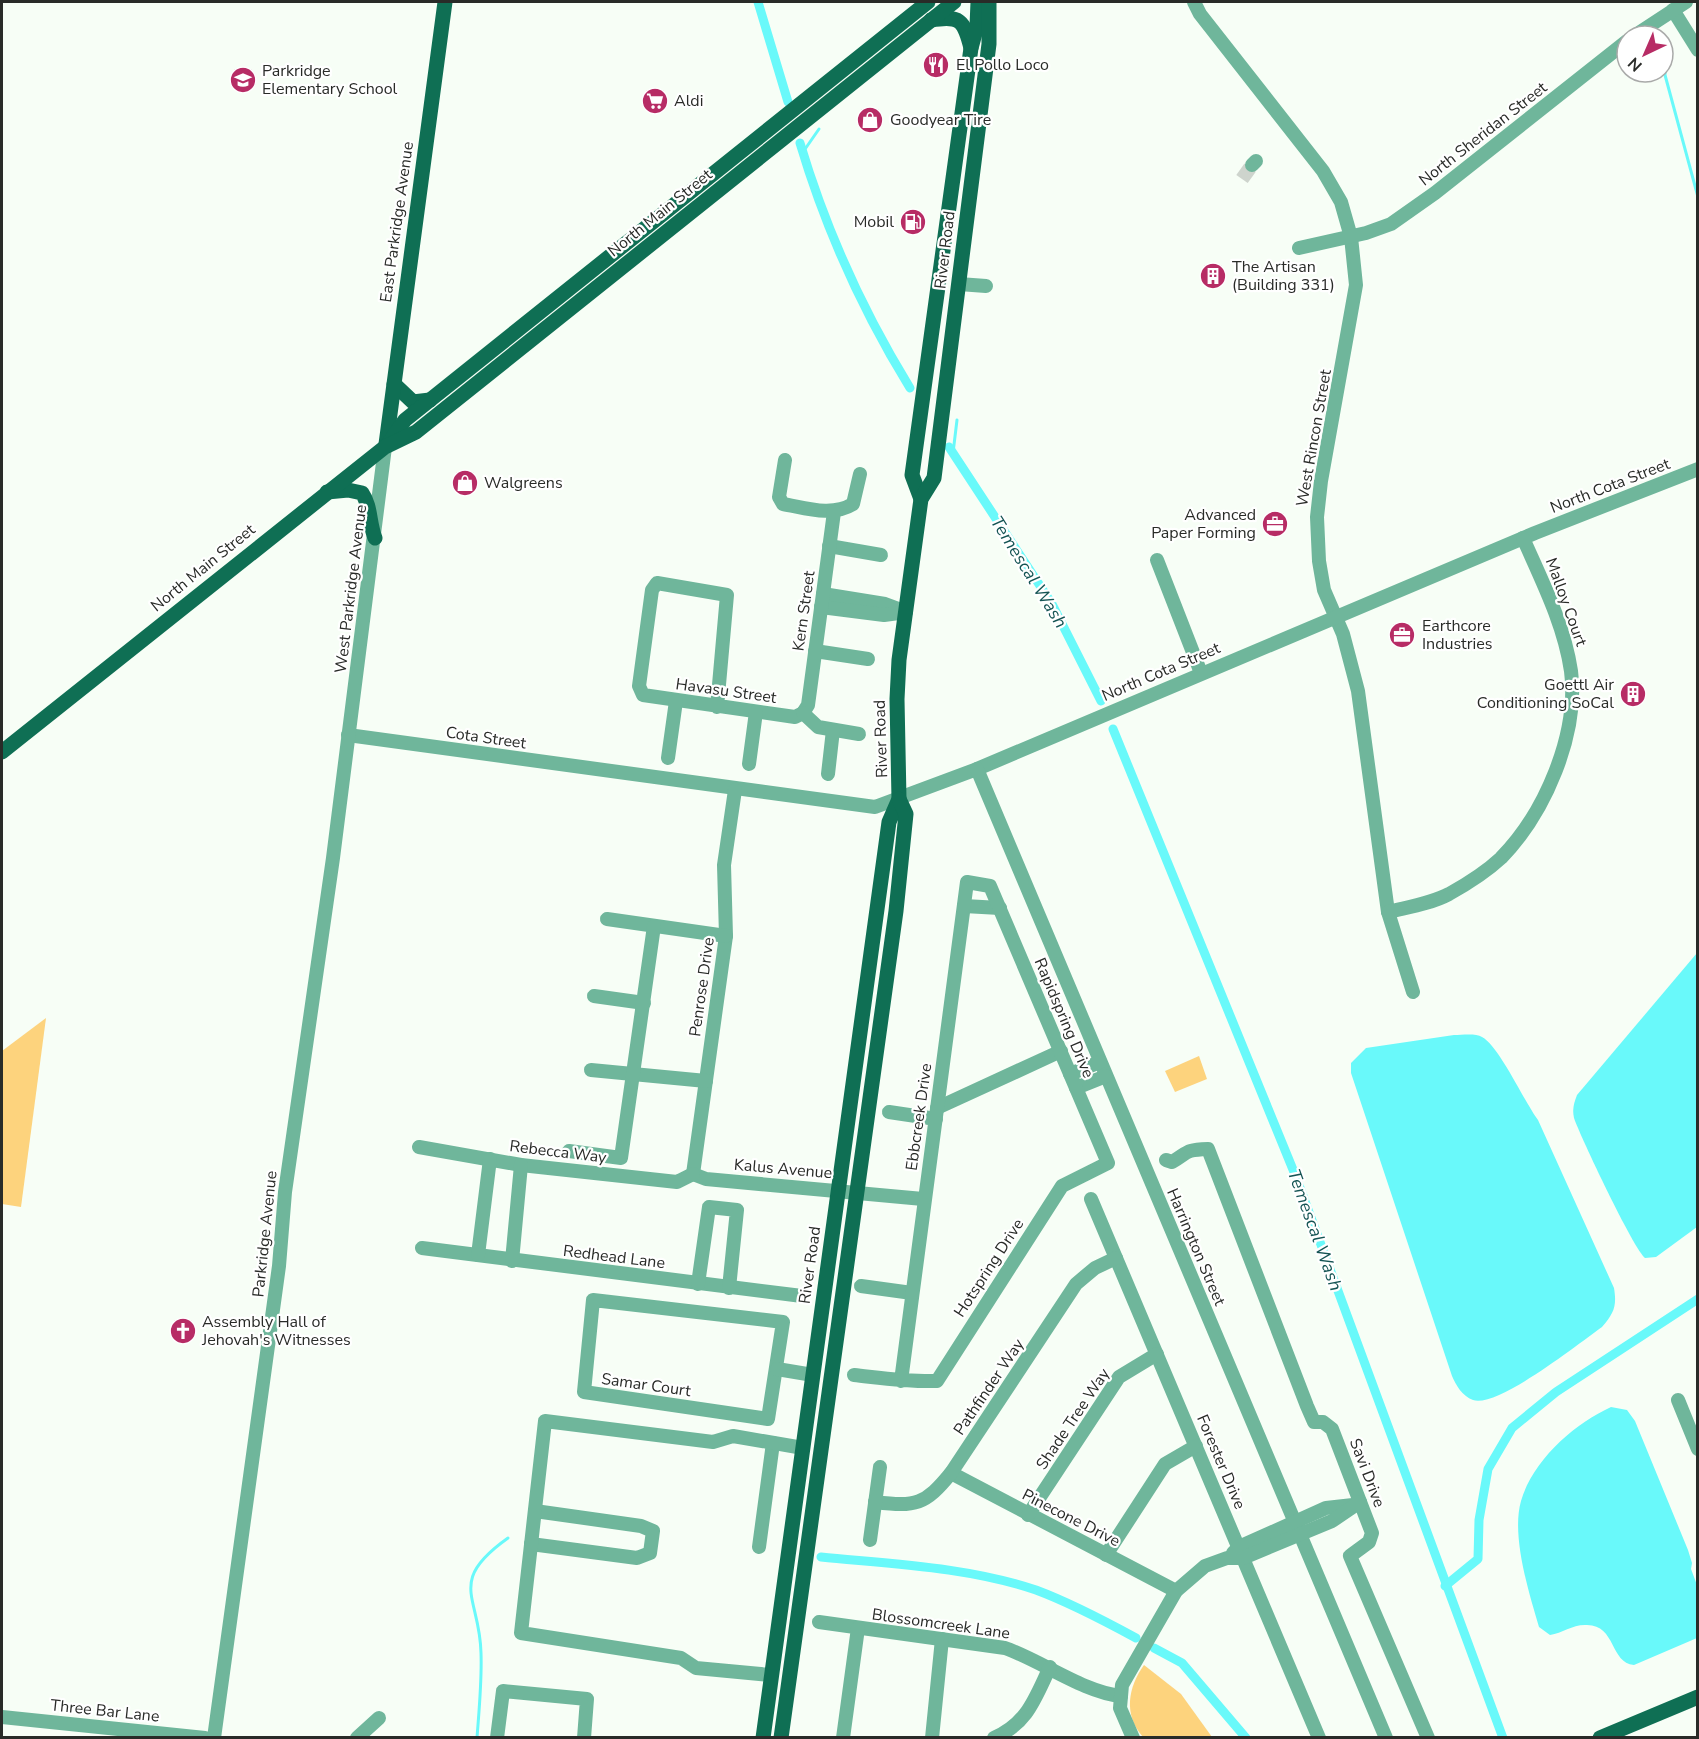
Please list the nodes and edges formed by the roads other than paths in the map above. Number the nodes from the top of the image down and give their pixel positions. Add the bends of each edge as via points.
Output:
1 (445, 2) edge
2 (928, 2) edge
3 (954, 2) edge
4 (978, 2) edge
5 (988, 2) edge
6 (999, 2) edge
7 (1194, 2) edge
8 (1686, 2) edge
9 (1673, 10) junction
10 (928, 21) junction
11 (1652, 24) edge
12 (989, 44) junction
13 (971, 48) junction
14 (1615, 50) edge
15 (1698, 50) edge
16 (955, 171) junction
17 (1351, 237) junction
18 (1299, 248) dead end
19 (959, 284) junction
20 (986, 286) dead end
21 (937, 306) junction
22 (948, 361) junction
23 (394, 384) junction
24 (430, 400) junction
25 (385, 447) junction
26 (785, 460) dead end
27 (1698, 468) edge
28 (860, 474) dead end
29 (327, 492) junction
30 (921, 499) junction
31 (834, 512) junction
32 (375, 538) junction
33 (1523, 538) junction
34 (829, 546) junction
35 (881, 555) dead end
36 (1157, 560) dead end
37 (822, 601) junction
38 (906, 612) junction
39 (1335, 619) junction
40 (815, 651) junction
41 (868, 659) dead end
42 (1201, 673) junction
43 (676, 701) junction
44 (717, 707) junction
45 (756, 712) junction
46 (803, 713) junction
47 (833, 730) junction
48 (859, 734) dead end
49 (348, 735) junction
50 (2, 752) edge
51 (668, 758) dead end
52 (749, 764) dead end
53 (977, 769) junction
54 (620, 774) joint
55 (828, 774) dead end
56 (735, 790) junction
57 (899, 799) junction
58 (990, 886) joint
59 (964, 906) junction
60 (1000, 908) junction
61 (1388, 912) junction
62 (607, 919) dead end
63 (654, 926) junction
64 (726, 936) junction
65 (1413, 992) dead end
66 (594, 996) dead end
67 (644, 1003) junction
68 (1060, 1052) junction
69 (1100, 1062) junction
70 (591, 1070) dead end
71 (634, 1074) junction
72 (1070, 1074) junction
73 (1106, 1076) junction
74 (706, 1081) junction
75 (1076, 1088) junction
76 (889, 1112) dead end
77 (937, 1113) junction
78 (419, 1147) dead end
79 (569, 1151) dead end
80 (490, 1159) junction
81 (1108, 1163) joint
82 (521, 1165) junction
83 (1146, 1169) junction
84 (693, 1174) junction
85 (838, 1190) junction
86 (857, 1191) junction
87 (923, 1199) junction
88 (1091, 1199) dead end
89 (422, 1248) dead end
90 (478, 1255) junction
91 (1116, 1258) junction
92 (512, 1261) junction
93 (698, 1284) junction
94 (861, 1286) dead end
95 (729, 1288) junction
96 (912, 1293) junction
97 (802, 1296) dead end
98 (1157, 1354) junction
99 (777, 1370) junction
100 (813, 1375) junction
101 (854, 1375) dead end
102 (901, 1381) junction
103 (1678, 1400) dead end
104 (773, 1443) junction
105 (1196, 1446) junction
106 (803, 1448) junction
107 (1698, 1449) edge
108 (880, 1467) dead end
109 (951, 1473) junction
110 (875, 1502) junction
111 (1358, 1504) junction
112 (535, 1511) junction
113 (1028, 1515) junction
114 (1297, 1529) junction
115 (870, 1540) dead end
116 (531, 1544) junction
117 (759, 1547) dead end
118 (1241, 1553) junction
119 (1106, 1555) junction
120 (1176, 1591) junction
121 (819, 1622) dead end
122 (858, 1628) junction
123 (942, 1640) junction
124 (1050, 1667) junction
125 (771, 1675) junction
126 (1121, 1696) junction
127 (1698, 1697) edge
128 (2, 1717) edge
129 (379, 1718) dead end
130 (205, 1737) edge
131 (214, 1737) edge
132 (357, 1737) edge
133 (497, 1737) edge
134 (584, 1737) edge
135 (763, 1737) edge
136 (782, 1737) edge
137 (843, 1737) edge
138 (932, 1737) edge
139 (994, 1737) edge
140 (1133, 1737) edge
141 (1319, 1737) edge
142 (1386, 1737) edge
143 (1428, 1737) edge
144 (1600, 1737) edge

1 - 23 main road, East Parkridge Avenue
2 - 24 main road, North Main Street
3 - 10 main road, North Main Street
4 - 13 main road, River Road
5 - 12 main road, River Road
6 - 12 main road
7 - 17 street, West Rincon Street via 1323,171 1341,202
8 - 9 street
9 - 11 street
9 - 15 street
10 - 13 main road via 951,17 960,21
10 - 25 main road, North Main Street via 417,432
12 - 19 main road, River Road
13 - 16 main road, River Road
14 - 17 street, North Sheridan Street via 1421,204 1391,224
16 - 19 main road via 961,192 950,280 953,285
16 - 21 main road, River Road
17 - 18 street, North Sheridan Street
17 - 39 street, West Rincon Street via 1355,296 1317,517 1320,570
19 - 20 street
19 - 22 main road, River Road
21 - 22 main road via 942,322 940,353
21 - 30 main road, River Road via 912,474
22 - 30 main road, River Road via 934,478
23 - 24 main road via 412,402
23 - 25 main road, East Parkridge Avenue
24 - 25 main road, North Main Street via 405,421
25 - 29 main road, North Main Street
25 - 32 street, West Parkridge Avenue
26 - 31 street via 779,497 783,504
27 - 33 street, North Cota Street
28 - 31 street via 853,504
29 - 32 main road via 348,490 362,494 368,502 368,522
29 - 50 main road, North Main Street
30 - 38 main road, River Road
31 - 34 street, Kern Street
32 - 49 street, West Parkridge Avenue
33 - 39 street, North Cota Street
33 - 61 street, Malloy Court via 1567,650 1571,707 1562,756 1540,801 1501,858 1447,895
34 - 35 street
34 - 37 street, Kern Street
36 - 42 street
37 - 38 street via 885,604
37 - 40 street, Kern Street
38 - 57 main road, River Road via 897,699
39 - 42 street, North Cota Street
39 - 61 street, West Rincon Street via 1359,691
40 - 41 street
40 - 46 street, Kern Street
42 - 53 street, North Cota Street
43 - 44 street, Havasu Street
43 - 44 street, Havasu Street via 643,695 639,686 652,590 657,583 727,595
43 - 51 street
44 - 45 street, Havasu Street
45 - 46 street, Havasu Street via 795,717
45 - 52 street
46 - 47 street via 818,727
47 - 48 street
47 - 55 street
49 - 54 street, Cota Street
49 - 131 street, Parkridge Avenue
53 - 57 street, North Cota Street
53 - 69 street, Harrington Street
54 - 56 street, North Cota Street
56 - 57 street, North Cota Street via 875,807
56 - 64 street, Penrose Drive via 724,866
57 - 85 main road, River Road via 889,822
57 - 86 main road, River Road via 906,814 896,911
58 - 59 street, Ebbcreek Drive via 967,882
58 - 60 street, Rapidspring Drive
59 - 60 street
59 - 77 street, Ebbcreek Drive
60 - 68 street, Rapidspring Drive
61 - 65 street, West Rincon Street
62 - 63 street
63 - 64 street
63 - 67 street
64 - 74 street, Penrose Drive
66 - 67 street
67 - 71 street
68 - 72 street, Rapidspring Drive
68 - 77 street
69 - 72 street
69 - 73 street, Harrington Street
70 - 71 street
71 - 74 street
71 - 79 street via 621,1158
72 - 75 street, Rapidspring Drive
73 - 75 street
73 - 83 street, Harrington Street
74 - 84 street, Penrose Drive
75 - 81 street, Rapidspring Drive
76 - 77 street
77 - 87 street, Ebbcreek Drive
78 - 80 street, Rebecca Way
80 - 82 street, Rebecca Way
80 - 90 street
81 - 102 street, Hotspring Drive via 1062,1186 937,1381
82 - 84 street, Rebecca Way via 677,1182
82 - 92 street
83 - 111 street, Savi Drive via 1169,1155 1208,1149 1307,1406 1314,1422 1323,1422 1332,1429
83 - 114 street, Harrington Street
84 - 85 street, Kalus Avenue via 706,1179
85 - 86 street, Kalus Avenue
85 - 100 main road, River Road
86 - 87 street, Kalus Avenue
86 - 136 main road, River Road
87 - 96 street, Ebbcreek Drive
88 - 91 street, Forester Drive
89 - 90 street, Redhead Lane
90 - 92 street, Redhead Lane
91 - 98 street, Forester Drive
91 - 109 street, Pathfinder Way via 1095,1268 1076,1284
92 - 93 street, Redhead Lane
93 - 95 street, Redhead Lane
93 - 95 street via 709,1207 737,1210
94 - 96 street
95 - 97 street, Redhead Lane
96 - 102 street, Ebbcreek Drive
98 - 105 street, Forester Drive
98 - 113 street, Shade Tree Way via 1119,1377
99 - 99 street, Samar Court via 783,1322 593,1300 584,1392 768,1419
99 - 100 street
100 - 106 main road, River Road
101 - 102 street
103 - 107 street
104 - 106 street
104 - 112 street via 733,1436 713,1442 545,1421
104 - 117 street
105 - 118 street, Forester Drive
105 - 119 street via 1165,1464
106 - 125 main road, River Road
108 - 110 street
109 - 110 street, Pathfinder Way via 931,1498 901,1505
109 - 113 street, Pinecone Drive
110 - 115 street
111 - 114 street via 1326,1508
111 - 143 street, Savi Drive via 1372,1533 1369,1542 1350,1556
112 - 116 street
112 - 116 street via 653,1531 650,1552 637,1558
113 - 119 street, Pinecone Drive
114 - 118 street
114 - 142 street, Harrington Street
116 - 125 street via 520,1633 681,1658 696,1668
118 - 120 street via 1205,1566
118 - 141 street, Forester Drive
119 - 120 street, Pinecone Drive
120 - 126 street via 1132,1665
121 - 122 street, Blossomcreek Lane
122 - 123 street, Blossomcreek Lane
122 - 137 street
123 - 124 street, Blossomcreek Lane via 1005,1648
123 - 138 street
124 - 126 street, Blossomcreek Lane via 1097,1690
124 - 139 street via 1025,1718
125 - 135 main road, River Road
126 - 140 street via 1120,1708
127 - 144 main road
128 - 130 street, Three Bar Lane
129 - 132 street
133 - 134 street via 503,1691 587,1699

